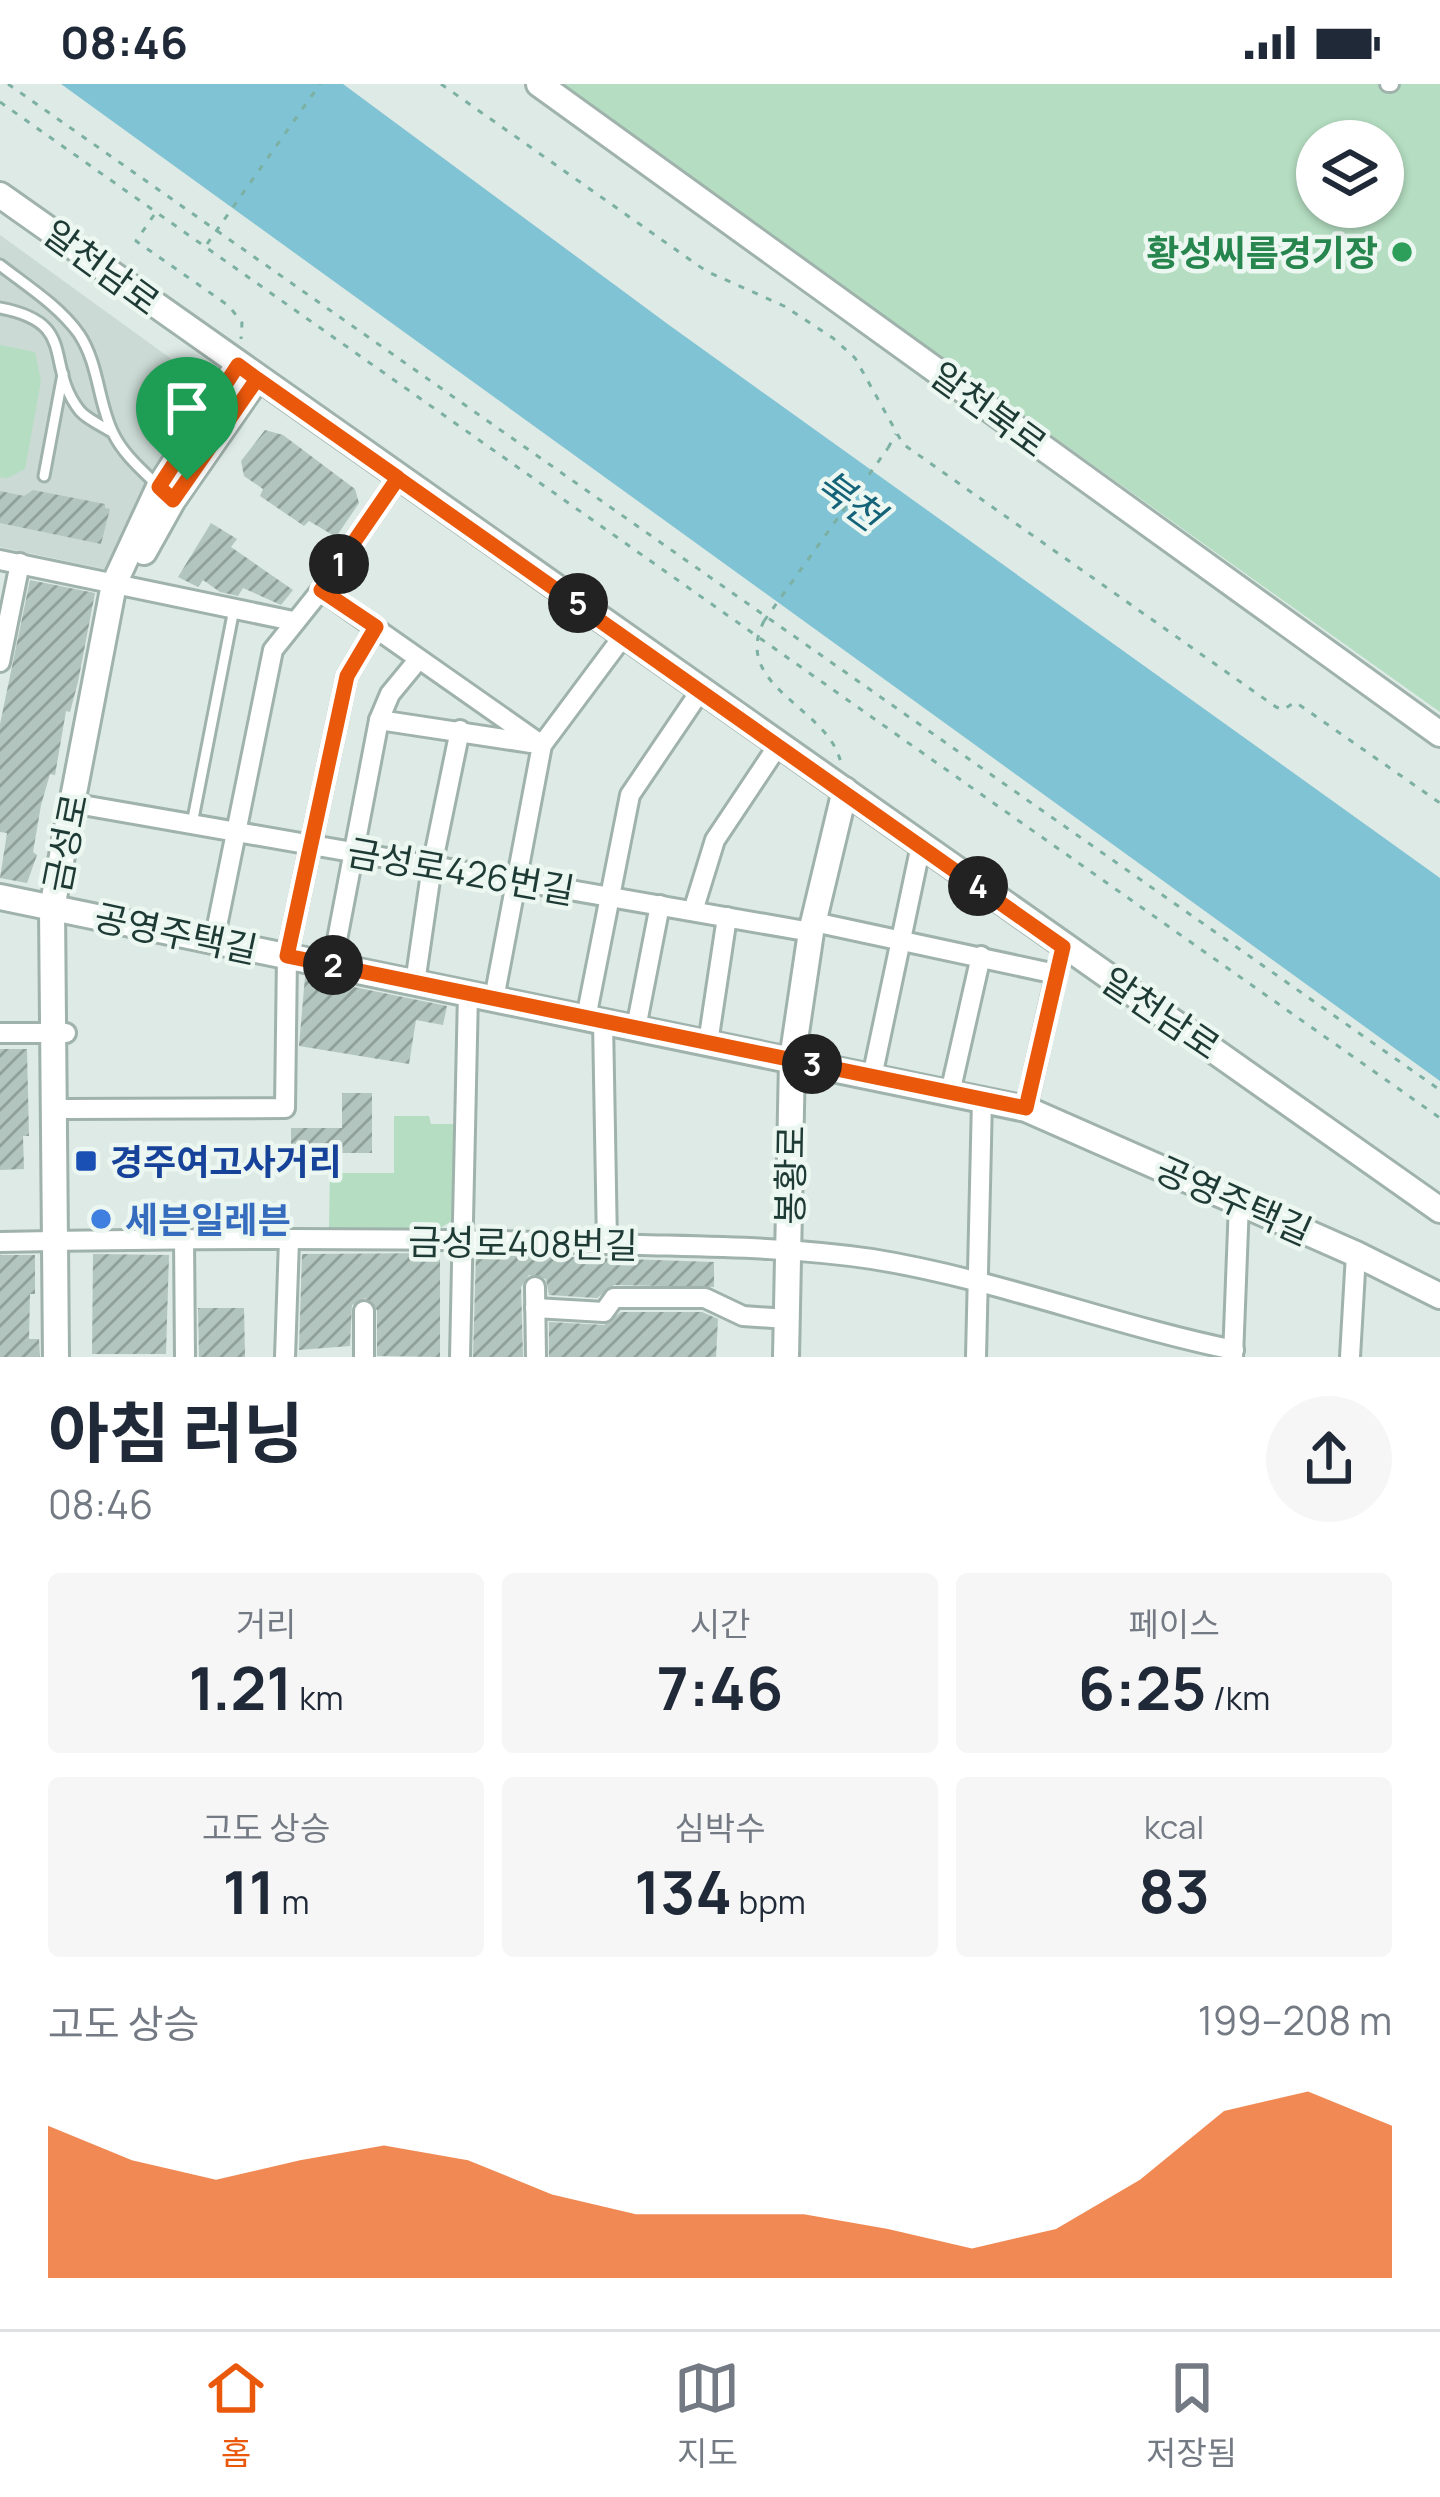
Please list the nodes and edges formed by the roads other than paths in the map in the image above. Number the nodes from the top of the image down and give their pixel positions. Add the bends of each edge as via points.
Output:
1 (538, 84) edge
2 (0, 194) edge
3 (0, 265) edge
4 (0, 308) edge
5 (248, 372) junction
6 (63, 374) junction
7 (112, 432) junction
8 (44, 476) dead end
9 (398, 478) junction
10 (166, 494) junction
11 (10, 561) edge
12 (122, 585) junction
13 (321, 590) junction
14 (234, 609) junction
15 (293, 621) junction
16 (376, 627) junction
17 (624, 635) junction
18 (418, 660) junction
19 (0, 662) edge
20 (701, 690) junction
21 (379, 719) junction
22 (460, 730) junction
23 (1440, 734) edge
24 (779, 744) junction
25 (542, 745) junction
26 (845, 790) junction
27 (88, 806) junction
28 (192, 824) junction
29 (237, 832) junction
30 (310, 844) junction
31 (921, 845) junction
32 (353, 852) junction
33 (432, 866) junction
34 (518, 881) junction
35 (0, 897) edge
36 (611, 897) junction
37 (660, 905) junction
38 (60, 910) junction
39 (693, 911) junction
40 (727, 917) junction
41 (812, 927) junction
42 (901, 939) junction
43 (214, 941) junction
44 (1063, 947) junction
45 (287, 956) junction
46 (981, 956) junction
47 (332, 965) junction
48 (1056, 974) junction
49 (415, 982) junction
50 (468, 994) junction
51 (494, 999) junction
52 (595, 1020) junction
53 (636, 1028) junction
54 (0, 1033) edge
55 (59, 1033) junction
56 (708, 1043) junction
57 (792, 1060) junction
58 (872, 1077) junction
59 (950, 1093) junction
60 (982, 1100) junction
61 (1026, 1108) junction
62 (66, 1109) junction
63 (1239, 1203) junction
64 (1440, 1210) edge
65 (184, 1238) junction
66 (463, 1239) junction
67 (61, 1240) junction
68 (289, 1240) junction
69 (0, 1242) edge
70 (607, 1244) junction
71 (789, 1251) junction
72 (1356, 1254) junction
73 (976, 1280) junction
74 (1440, 1296) edge
75 (364, 1311) dead end
76 (787, 1318) junction
77 (1233, 1354) edge
78 (56, 1357) edge
79 (72, 1357) edge
80 (185, 1357) edge
81 (285, 1357) edge
82 (364, 1357) edge
83 (460, 1357) edge
84 (536, 1357) edge
85 (786, 1357) edge
86 (976, 1357) edge
87 (1350, 1357) edge

1 - 23 street, 알천북로
2 - 5 street, 알천남로
3 - 7 lane via 80,336
4 - 6 lane via 53,334
5 - 9 street, 알천남로
5 - 10 street, 금성로
6 - 7 lane via 80,412
6 - 8 lane
7 - 10 lane
9 - 13 street
9 - 17 street, 알천남로
10 - 12 street, 금성로
11 - 12 street
11 - 19 street
12 - 14 street
12 - 27 street, 금성로
12 - 38 street, 금성로
13 - 15 street
13 - 16 street
14 - 15 street
14 - 28 lane
15 - 29 street via 274,650
16 - 18 street
16 - 30 street via 347,676
17 - 20 street, 알천남로
17 - 25 street
18 - 21 street
18 - 25 street
20 - 24 street, 알천남로
20 - 36 street via 630,795
21 - 22 street
21 - 32 street
22 - 25 street
22 - 33 street
24 - 26 street, 알천남로
24 - 39 street via 716,840
25 - 34 street
26 - 31 street, 알천남로
26 - 41 street, 봉황로
27 - 28 street, 금성로426번길
27 - 38 street, 금성로
28 - 29 street, 금성로426번길
29 - 30 street, 금성로426번길
29 - 43 street
30 - 32 street, 금성로426번길
30 - 45 street
31 - 42 street
31 - 44 street, 알천남로
32 - 33 street, 금성로426번길
32 - 47 street
33 - 34 street, 금성로426번길
33 - 49 street
34 - 36 street, 금성로426번길
34 - 51 street
35 - 38 street, 공영주택길
36 - 37 street, 금성로426번길
36 - 52 street
37 - 39 street, 금성로426번길
37 - 53 street
38 - 43 street, 공영주택길
38 - 55 street, 금성로
39 - 40 street, 금성로426번길
40 - 41 street, 금성로426번길
40 - 56 street
41 - 42 street
41 - 57 street, 봉황로
42 - 46 street
42 - 58 street
43 - 45 street, 공영주택길
44 - 48 street
44 - 64 street, 알천남로
45 - 47 street, 공영주택길
45 - 62 street via 284,1108
46 - 48 street
46 - 59 street
47 - 49 street, 공영주택길
48 - 61 street
49 - 50 street, 공영주택길
50 - 51 street, 공영주택길
50 - 66 street
51 - 52 street, 공영주택길
52 - 53 street, 공영주택길
52 - 70 street
53 - 56 street, 공영주택길
54 - 55 street
55 - 62 street, 금성로
55 - 67 street, 금성로
56 - 57 street, 공영주택길
57 - 58 street, 공영주택길
57 - 71 street, 봉황로
58 - 59 street, 공영주택길
59 - 60 street, 공영주택길
60 - 61 street, 공영주택길
60 - 73 street
61 - 63 street, 공영주택길
62 - 67 street, 금성로
63 - 72 street, 공영주택길
63 - 77 street
65 - 67 street, 금성로408번길
65 - 68 street, 금성로408번길
65 - 80 street
66 - 68 street, 금성로408번길
66 - 70 street, 금성로408번길
66 - 83 street
67 - 69 street, 금성로408번길
67 - 78 street, 금성로
67 - 79 street, 금성로
68 - 81 street
70 - 71 street, 금성로408번길
71 - 73 street, 금성로408번길
71 - 76 street, 봉황로
72 - 74 street, 공영주택길
72 - 87 street
73 - 77 street, 금성로408번길
73 - 86 street
75 - 82 street
76 - 84 street via 743,1316 705,1298 614,1298 604,1312 535,1298
76 - 85 street, 봉황로

